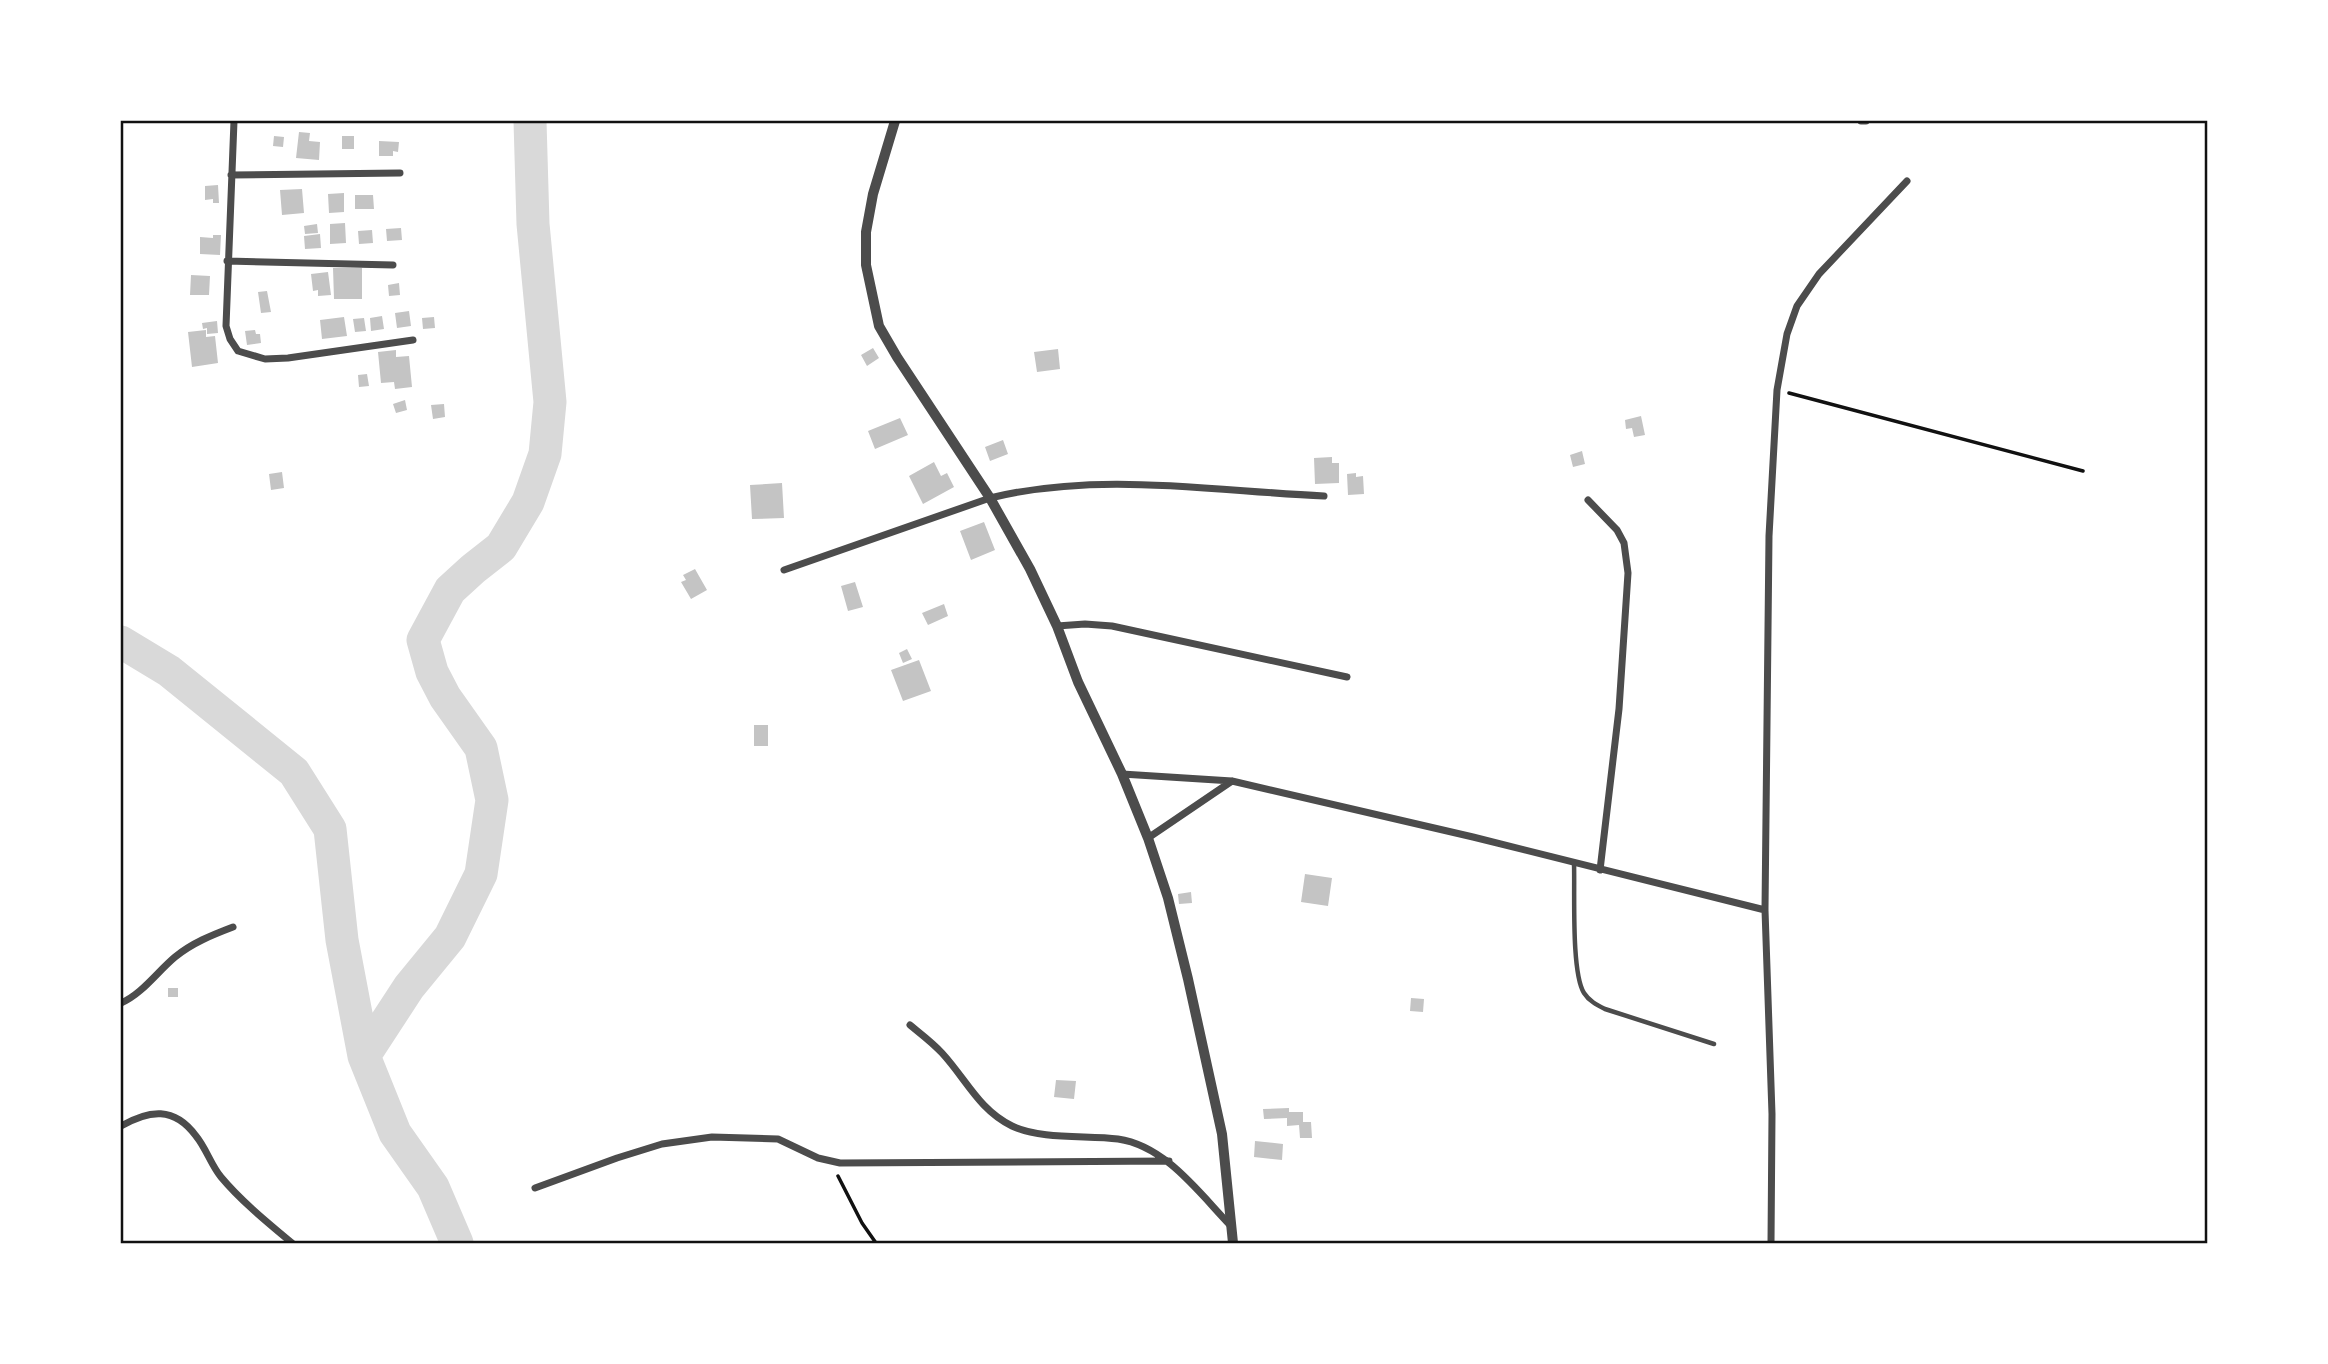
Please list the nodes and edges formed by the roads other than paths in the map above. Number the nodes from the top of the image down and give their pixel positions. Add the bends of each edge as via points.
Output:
1 (234, 121) edge
2 (895, 121) edge
3 (1861, 121) edge
4 (1866, 121) edge
5 (400, 173) dead end
6 (231, 175) junction
7 (1907, 181) dead end
8 (227, 261) junction
9 (393, 265) dead end
10 (413, 340) dead end
11 (1324, 496) dead end
12 (990, 498) junction
13 (1588, 500) dead end
14 (784, 570) dead end
15 (1057, 626) junction
16 (1347, 677) dead end
17 (1122, 774) junction
18 (1232, 781) junction
19 (1148, 838) junction
20 (1574, 863) junction
21 (1600, 870) junction
22 (1765, 910) junction
23 (233, 927) dead end
24 (121, 1003) edge
25 (910, 1025) dead end
26 (1714, 1044) dead end
27 (121, 1126) edge
28 (1169, 1161) junction
29 (535, 1188) dead end
30 (1231, 1226) junction
31 (292, 1243) edge
32 (1233, 1243) edge
33 (1770, 1243) edge

1 - 6 street
2 - 12 street via 866,232 871,296 879,326 897,357
3 - 4 street
5 - 6 street
6 - 8 street
7 - 22 street via 1819,274 1797,306 1787,334 1777,390 1768,578
8 - 9 street
8 - 10 street via 226,326 238,351 265,359 288,358
11 - 12 street via 1107,483 1056,485
12 - 14 street
12 - 15 street
13 - 21 street via 1617,530 1624,543 1628,573 1619,709
15 - 16 street via 1112,626
15 - 17 street
17 - 18 street
17 - 19 street
18 - 19 street
18 - 20 street
19 - 30 street via 1185,965 1222,1134
20 - 21 street
20 - 26 lane via 1576,960 1583,992 1605,1009
21 - 22 street
22 - 33 street via 1772,1114
23 - 24 street via 204,937
25 - 28 street via 942,1054 990,1112 1013,1126 1121,1140
27 - 31 street via 140,1115 158,1112 178,1119 195,1134 221,1176
28 - 29 street via 840,1163 778,1139 712,1137 662,1144
28 - 30 street
30 - 32 street

